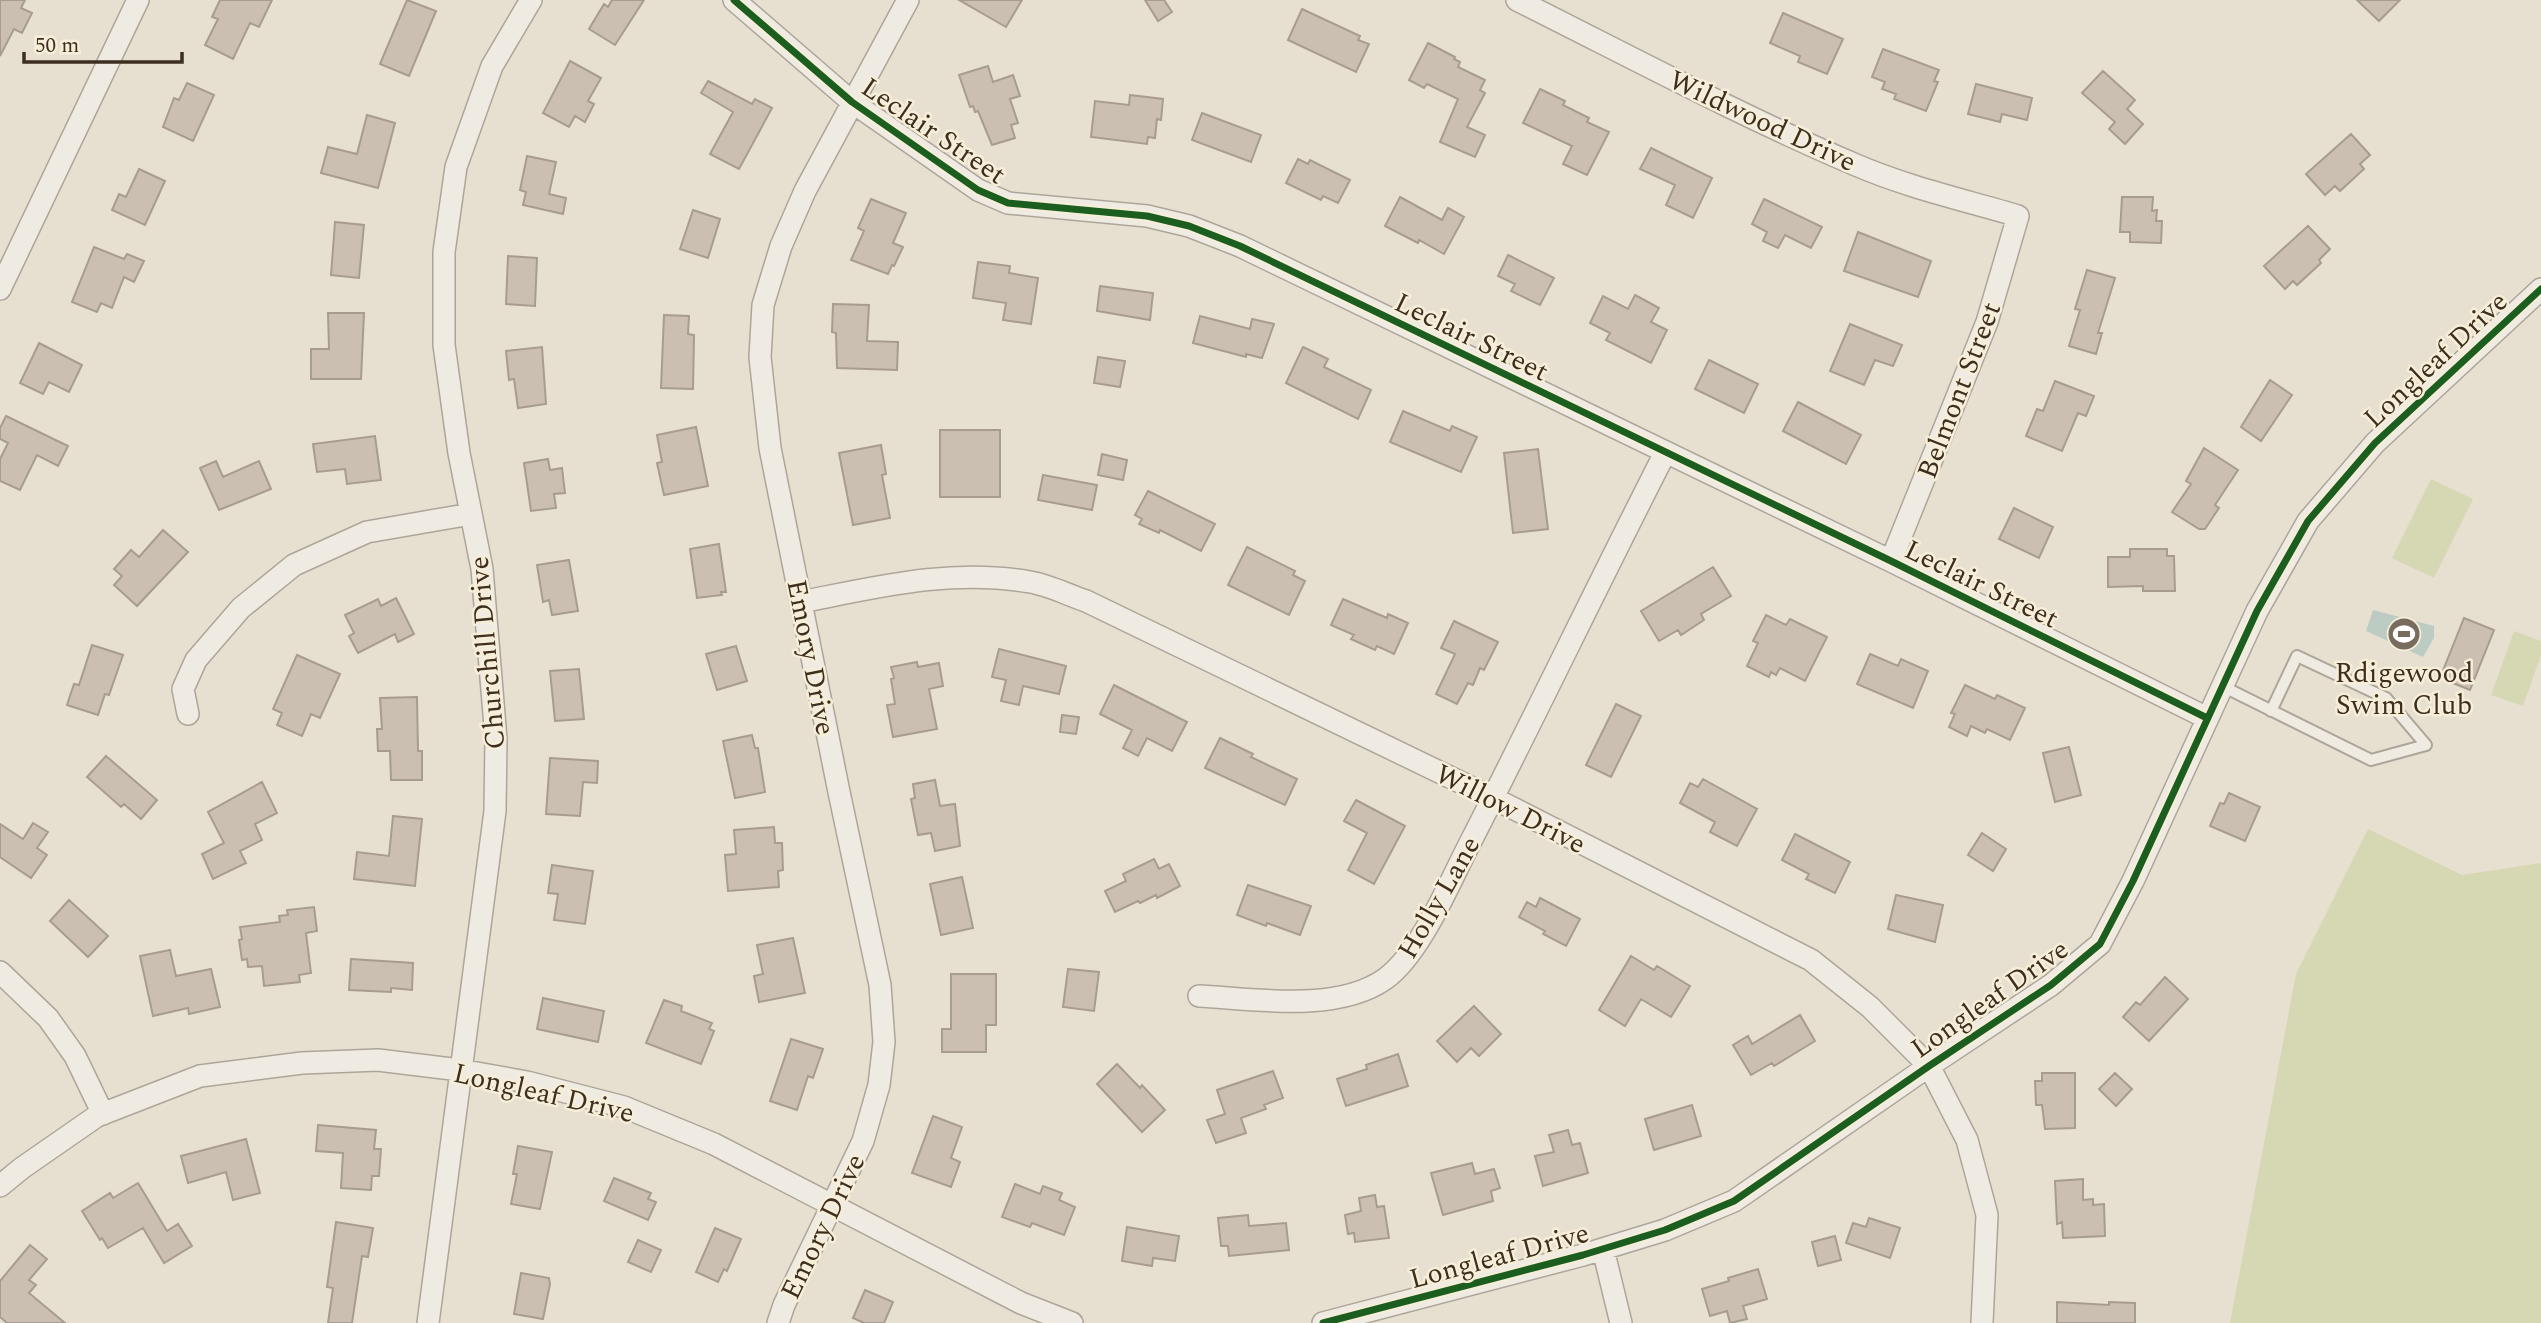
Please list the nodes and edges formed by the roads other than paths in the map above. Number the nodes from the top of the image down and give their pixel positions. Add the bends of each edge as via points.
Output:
1 (138, 0) edge
2 (531, 0) edge
3 (734, 0) edge
4 (908, 0) edge
5 (1517, 0) edge
6 (852, 102) junction
7 (2018, 216) joint
8 (0, 289) edge
9 (2541, 289) edge
10 (1665, 453) junction
11 (471, 514) junction
12 (1891, 561) junction
13 (801, 602) junction
14 (2222, 686) junction
15 (2271, 711) junction
16 (188, 714) dead end
17 (2207, 718) junction
18 (1493, 798) junction
19 (0, 972) edge
20 (1199, 996) dead end
21 (1929, 1066) junction
22 (460, 1070) junction
23 (103, 1114) junction
24 (0, 1186) edge
25 (833, 1204) junction
26 (1603, 1249) junction
27 (429, 1323) edge
28 (778, 1323) edge
29 (1072, 1323) edge
30 (1323, 1323) edge
31 (1620, 1323) edge
32 (1982, 1323) edge

1 - 8 street
2 - 11 street, Churchill Drive via 492,66 456,167 444,252 444,345
3 - 6 street, Leclair Street
4 - 6 street, Emory Drive
5 - 7 street, Wildwood Drive via 1858,166
6 - 10 street, Leclair Street via 968,183 1008,203 1147,216 1202,231
6 - 13 street, Emory Drive via 800,202 762,305 760,357 770,448
7 - 12 street, Belmont Street via 1987,322
9 - 14 street, Longleaf Drive via 2375,443 2308,521 2257,611
10 - 12 street, Leclair Street
10 - 18 street, Holly Lane
11 - 16 street via 367,532 294,565 240,608 196,660 183,688
11 - 22 street, Churchill Drive via 482,569 496,739 495,811
12 - 17 street, Leclair Street
13 - 18 street, Willow Drive via 916,579 978,576 1032,582 1086,601
13 - 25 street, Emory Drive via 880,985 884,1042 879,1085 863,1141
14 - 15 lane
14 - 17 street, Longleaf Drive
15 - 15 lane via 2371,760 2426,745 2386,698 2297,656
17 - 21 street, Longleaf Drive via 2100,944 2051,985
18 - 20 street, Holly Lane via 1420,937 1408,957 1385,979 1351,995 1312,1001
18 - 21 street, Willow Drive via 1811,960 1870,1007
19 - 23 street via 48,1018 75,1056
21 - 26 street, Longleaf Drive via 1734,1201
21 - 32 street, Willow Drive via 1967,1140 1987,1215
22 - 23 street, Longleaf Drive via 377,1060 302,1063 200,1076
22 - 25 street, Longleaf Drive via 624,1107 714,1144
22 - 27 street, Churchill Drive
23 - 24 street, Longleaf Drive
25 - 28 street, Emory Drive
25 - 29 street, Longleaf Drive via 1021,1303
26 - 30 street, Longleaf Drive
26 - 31 street

